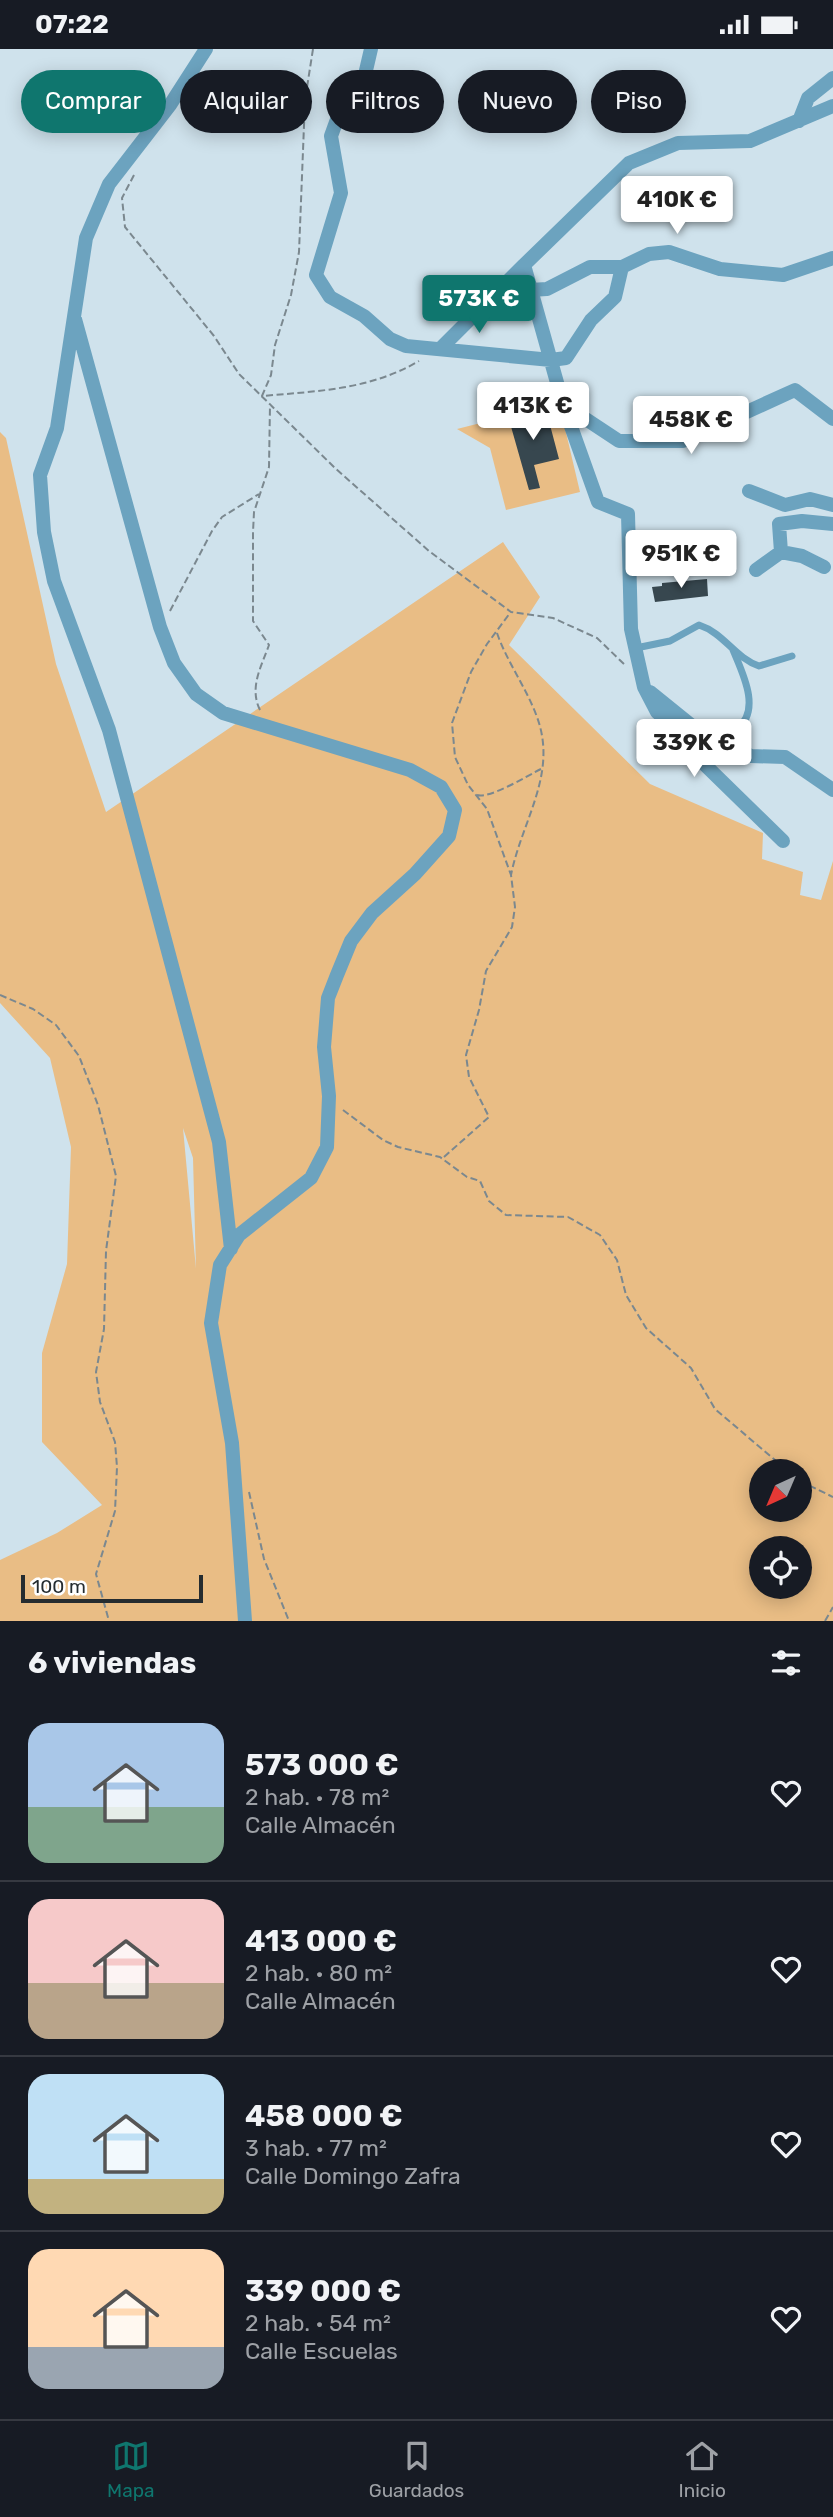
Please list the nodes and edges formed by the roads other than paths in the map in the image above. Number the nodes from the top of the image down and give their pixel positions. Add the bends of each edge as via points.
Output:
1 (206, 49) edge
2 (371, 49) edge
3 (833, 78) edge
4 (833, 106) edge
5 (799, 121) junction
6 (833, 258) edge
7 (524, 265) junction
8 (622, 267) junction
9 (530, 290) junction
10 (75, 319) junction
11 (440, 348) junction
12 (551, 360) junction
13 (564, 404) junction
14 (833, 419) edge
15 (749, 491) dead end
16 (833, 505) edge
17 (833, 524) edge
18 (781, 552) junction
19 (824, 567) dead end
20 (756, 570) dead end
21 (731, 646) junction
22 (635, 648) junction
23 (792, 656) dead end
24 (644, 687) junction
25 (724, 730) dead end
26 (833, 790) edge
27 (783, 841) dead end
28 (231, 1249) junction
29 (245, 1621) edge

1 - 10 street via 109,184 86,238
2 - 11 street via 364,79 331,136 341,193 316,275 330,296 390,338 406,346
3 - 5 street via 808,98
4 - 5 street
5 - 7 street via 750,141 678,143 629,163
6 - 8 street via 783,275 720,269 668,252 649,254
7 - 9 street
7 - 11 street
8 - 9 street via 590,267 547,289
8 - 12 street via 615,297 590,320 566,358
9 - 12 street
10 - 28 street via 57,428 40,475 44,532 54,581 109,730 219,1142
10 - 28 street via 160,627 174,663 196,694 223,713 410,770 441,787 455,810 449,836 372,913 351,941 328,998 324,1047 327,1147 311,1178 239,1235
11 - 12 street
12 - 13 street
13 - 14 street via 618,441 683,440 795,390
13 - 22 street via 598,502 628,514
15 - 16 street via 785,505 810,499
17 - 18 street via 779,524
18 - 19 street
18 - 20 street
21 - 22 lane via 721,635 699,625 670,641
21 - 23 lane via 759,666
21 - 25 lane via 749,698 748,713 742,725
22 - 24 street
24 - 26 street via 697,730 751,756 785,757
24 - 27 street via 657,712 685,737 700,760
28 - 29 street via 220,1265 211,1322 232,1443

